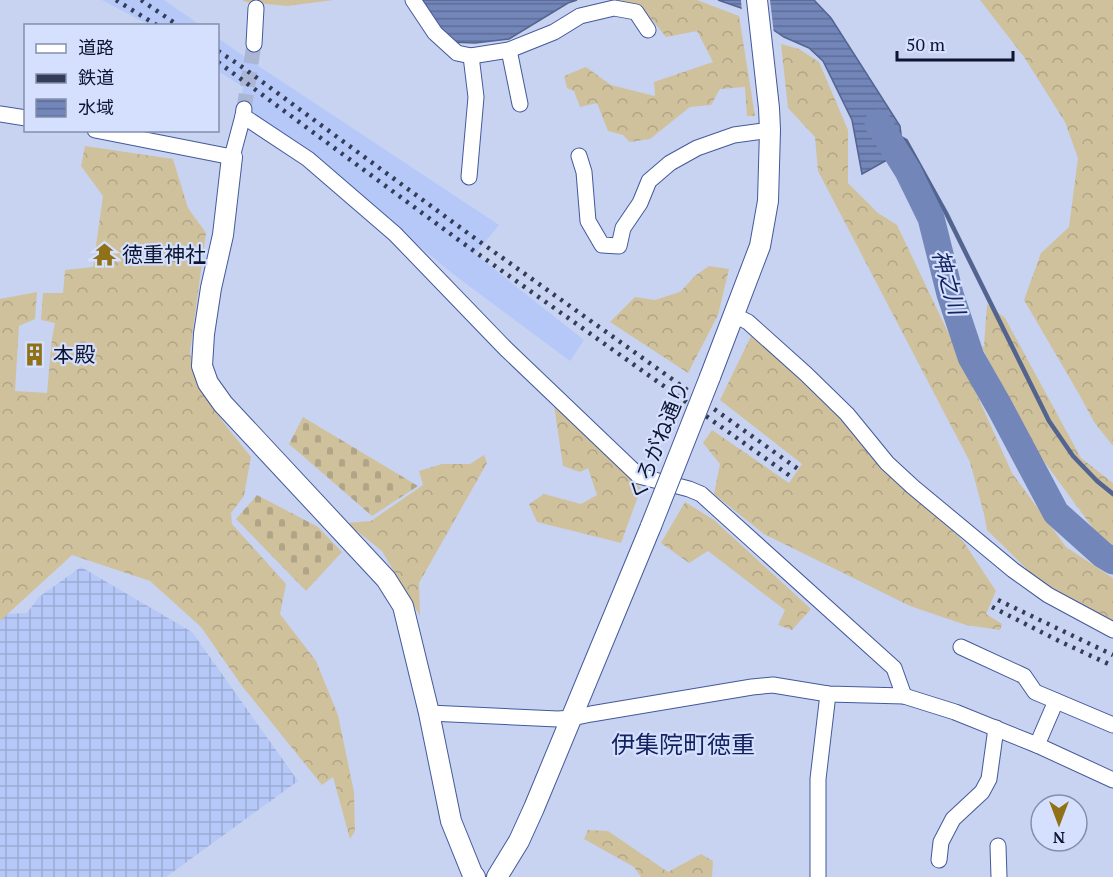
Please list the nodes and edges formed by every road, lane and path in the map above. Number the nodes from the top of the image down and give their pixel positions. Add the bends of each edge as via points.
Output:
1 (413, 0) edge
2 (758, 0) edge
3 (256, 9) dead end
4 (648, 30) dead end
5 (255, 44) tunnel mouth
6 (509, 50) junction
7 (471, 56) junction
8 (520, 104) dead end
9 (0, 114) edge
10 (24, 118) edge
11 (770, 130) junction
12 (105, 132) edge
13 (579, 156) dead end
14 (232, 157) junction
15 (469, 177) dead end
16 (735, 315) junction
17 (1113, 630) edge
18 (961, 647) dead end
19 (828, 694) junction
20 (904, 696) junction
21 (1056, 701) junction
22 (429, 713) junction
23 (572, 718) junction
24 (1113, 725) edge
25 (996, 728) junction
26 (1037, 745) junction
27 (1113, 780) edge
28 (998, 846) dead end
29 (939, 860) dead end
30 (475, 877) edge
31 (497, 877) edge
32 (818, 877) edge
33 (999, 877) edge

1 - 7 street via 435,33 457,53
2 - 11 street, くろがね通り
3 - 5 street
4 - 6 street via 636,12 614,9 580,16 554,32
6 - 7 street
6 - 8 street
7 - 15 street via 476,97
9 - 10 street
11 - 13 street via 734,135 670,163 649,181 623,228 620,246 602,245 588,221
11 - 16 street, くろがね通り via 768,201 760,246
12 - 14 street
14 - 20 street via 244,113 308,159 395,234 506,349 639,476 701,495 894,668
14 - 22 street via 224,234 204,334 202,366 208,383 223,404 386,579 403,606
16 - 17 street via 806,374 913,487 1013,570 1048,595
16 - 23 street, くろがね通り, bridge
18 - 21 street via 1024,676 1035,692
19 - 20 street
19 - 23 street via 773,685
19 - 32 street via 818,779
20 - 25 street
21 - 24 street
21 - 26 street
22 - 23 street
22 - 30 street via 451,821
23 - 31 street, くろがね通り via 519,841
25 - 26 street
25 - 29 street via 989,779 982,792 953,819 941,842
26 - 27 street
28 - 33 street

